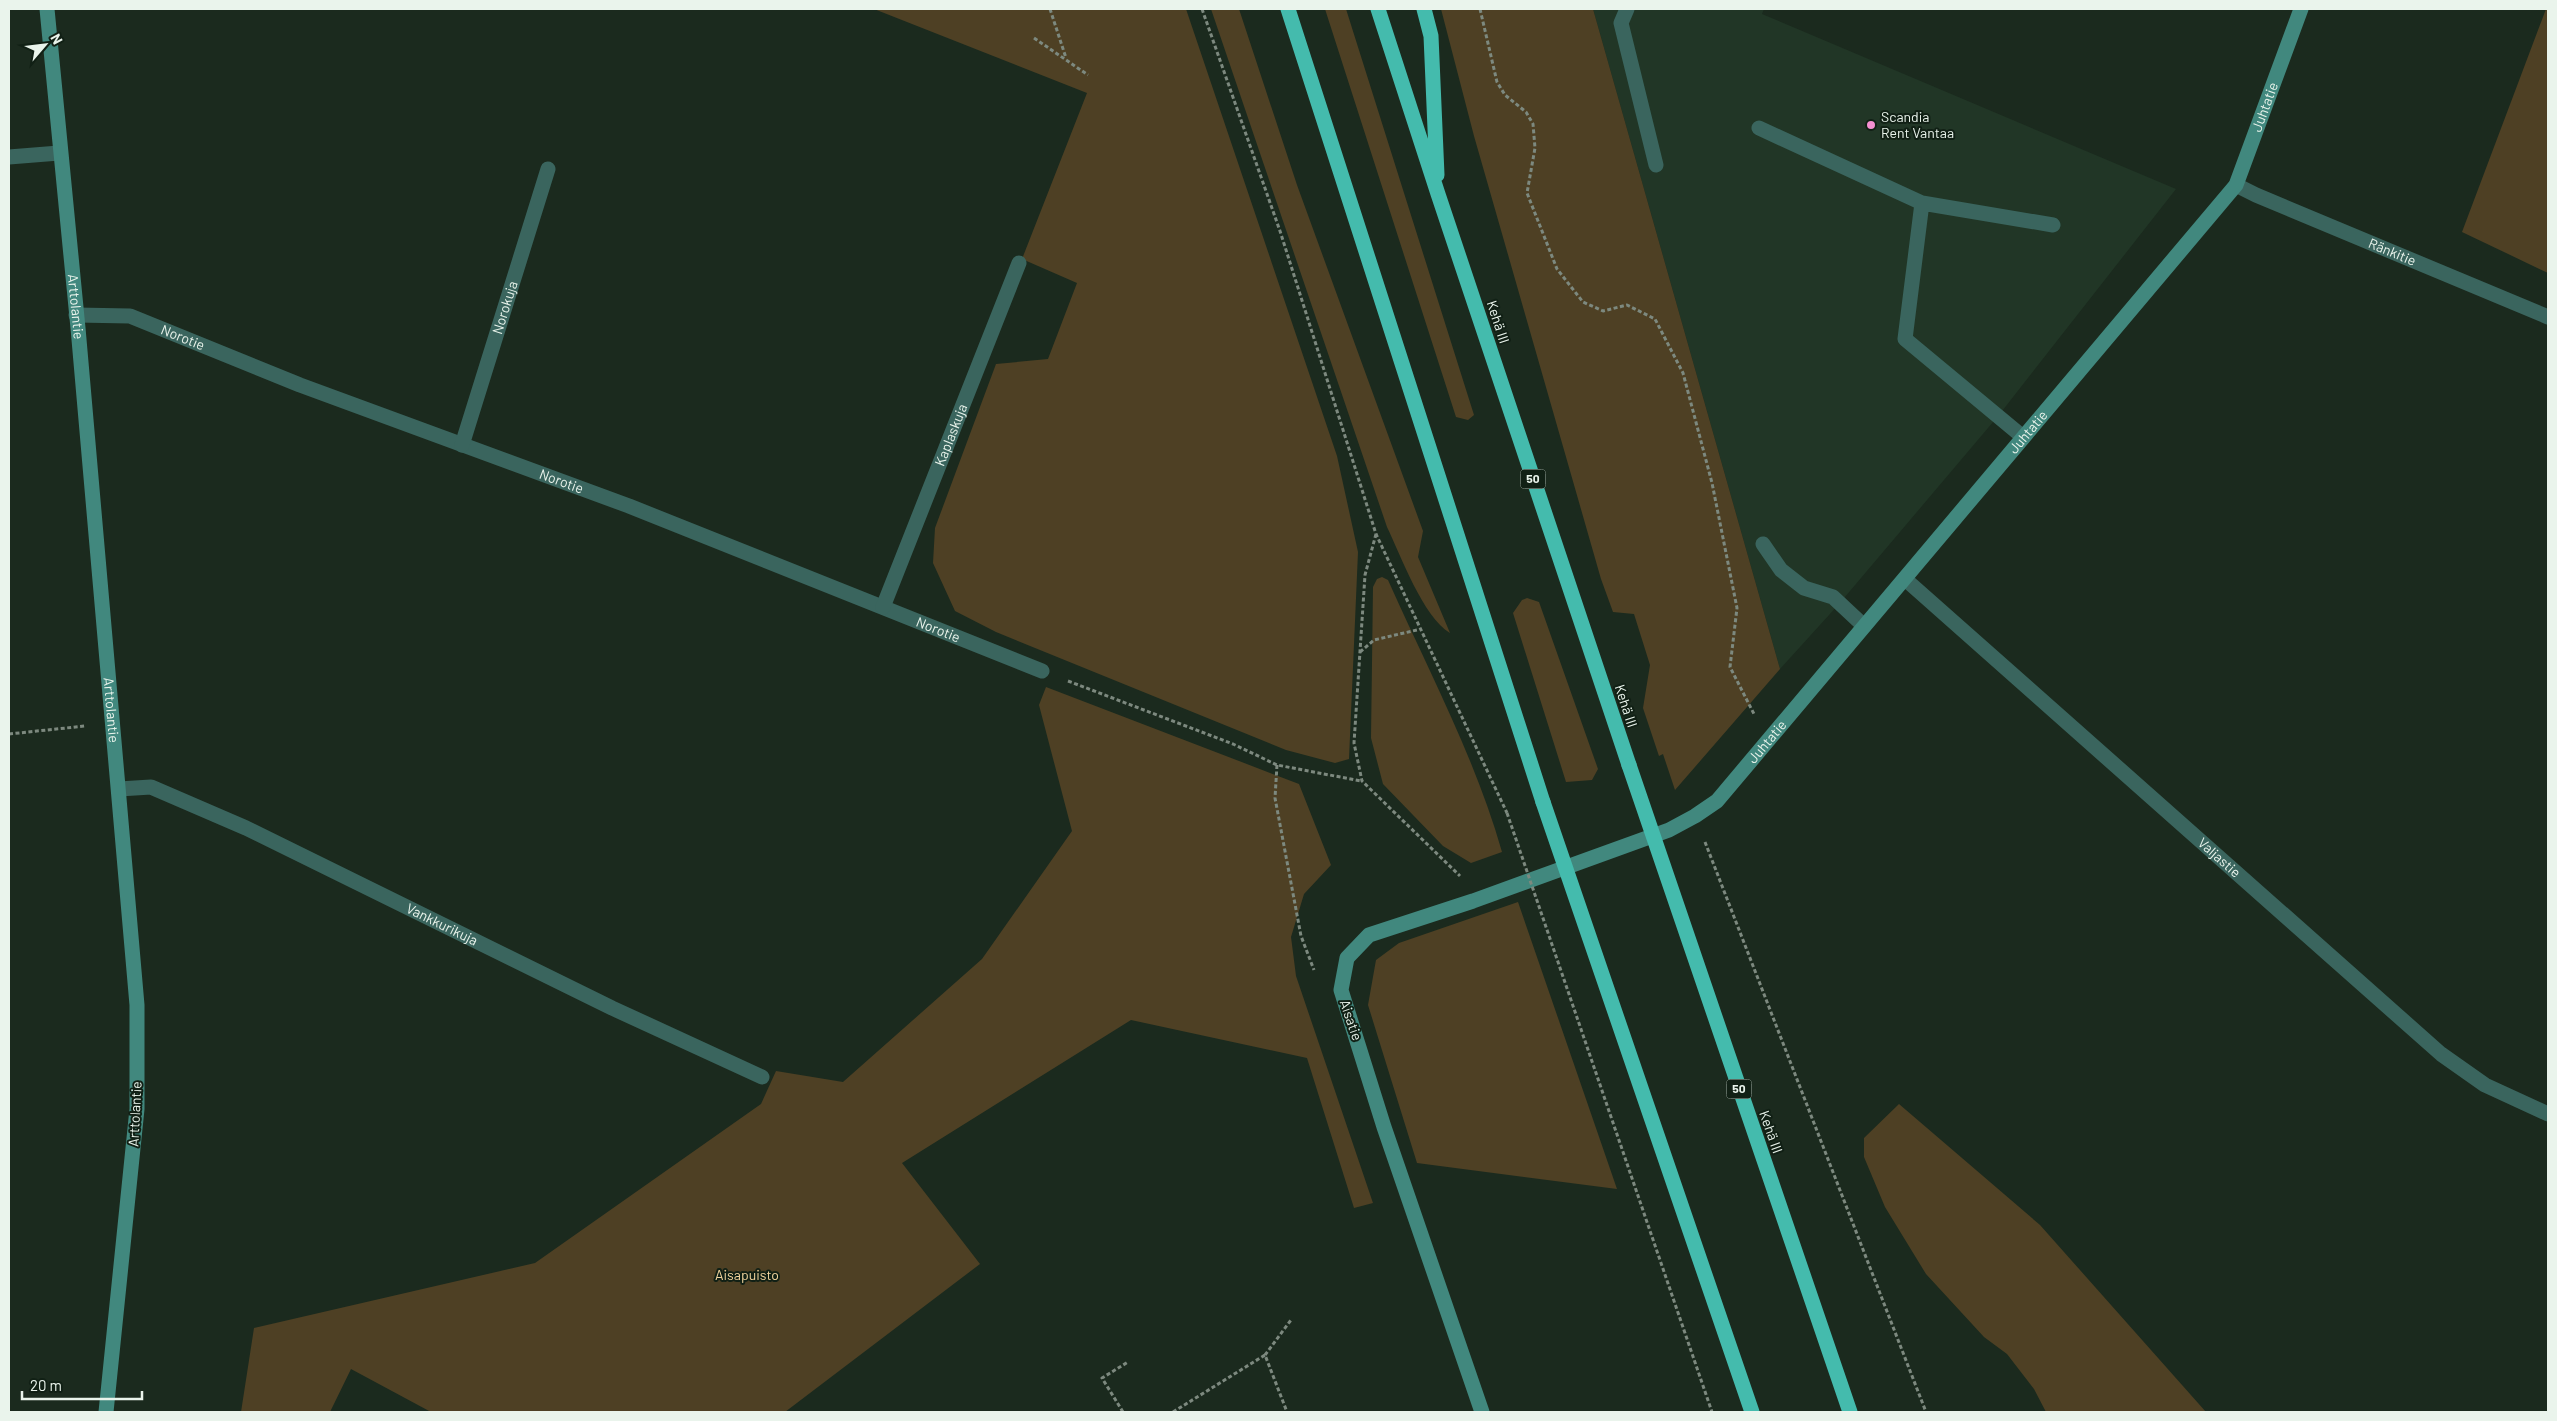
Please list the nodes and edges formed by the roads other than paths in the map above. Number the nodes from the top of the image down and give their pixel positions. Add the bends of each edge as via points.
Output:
1 (47, 9) edge
2 (1288, 9) edge
3 (1378, 9) edge
4 (1424, 9) edge
5 (1627, 9) edge
6 (2301, 9) edge
7 (1759, 128) dead end
8 (60, 153) junction
9 (9, 157) edge
10 (1656, 165) dead end
11 (548, 169) dead end
12 (2236, 185) junction
13 (1438, 194) junction
14 (1922, 203) junction
15 (2053, 225) dead end
16 (1019, 263) dead end
17 (76, 315) junction
18 (2548, 317) edge
19 (2024, 437) junction
20 (462, 445) junction
21 (1763, 544) dead end
22 (1905, 579) junction
23 (883, 607) junction
24 (1864, 626) junction
25 (1042, 671) road end
26 (119, 789) junction
27 (1695, 816) joint
28 (762, 1077) dead end
29 (2548, 1114) edge
30 (106, 1412) edge
31 (1482, 1412) edge
32 (1752, 1412) edge
33 (1850, 1412) edge

1 - 8 street, Arttolantie
2 - 32 highway, bridge via 1543,802
3 - 13 highway, Kehä III / 50
4 - 13 highway via 1431,36
5 - 10 street via 1621,23
6 - 12 street, Juhtatie
7 - 14 street
8 - 9 street
8 - 17 street, Arttolantie
11 - 20 street, Norokuja
12 - 18 street, Ränkitie
12 - 19 street, Juhtatie
13 - 33 highway, Kehä III / 50, bridge
14 - 15 street
14 - 19 street via 1905,339
16 - 23 street, Kaplaskuja
17 - 20 street, Norotie via 130,316 300,385
17 - 26 street, Arttolantie
19 - 22 street, Juhtatie
20 - 23 street, Norotie via 629,506
21 - 24 street via 1781,570 1804,588 1833,597
22 - 24 street, Juhtatie
22 - 29 street, Valjastie via 2441,1054 2478,1081
23 - 25 street, Norotie
24 - 27 street, Juhtatie via 1717,801
26 - 28 street, Vankkurikuja via 151,787 246,828 612,1008
26 - 30 street, Arttolantie via 137,1005 137,1109
27 - 31 street, Aisatie via 1668,830 1369,935 1347,958 1340,990

